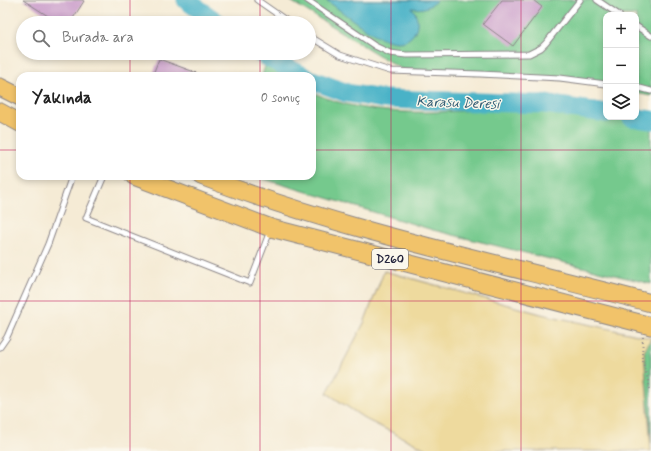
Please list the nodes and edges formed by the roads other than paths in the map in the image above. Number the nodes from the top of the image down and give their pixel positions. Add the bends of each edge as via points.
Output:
1 (257, 0) edge
2 (307, 0) edge
3 (580, 0) edge
4 (597, 0) edge
5 (615, 12) edge
6 (280, 16) edge
7 (639, 28) edge
8 (651, 36) edge
9 (316, 40) edge
10 (603, 84) edge
11 (0, 87) edge
12 (639, 88) edge
13 (651, 91) edge
14 (16, 95) edge
15 (0, 112) edge
16 (16, 121) edge
17 (71, 180) edge
18 (102, 180) edge
19 (145, 180) edge
20 (219, 180) edge
21 (271, 228) junction
22 (418, 244) junction
23 (410, 264) junction
24 (651, 303) edge
25 (647, 325) edge
26 (0, 347) edge

1 - 6 lane
2 - 3 lane via 375,46 390,53 406,55 530,54 546,43
4 - 5 lane
7 - 8 lane
9 - 10 lane via 340,55 390,71 560,78
11 - 14 highway
12 - 13 lane
15 - 16 highway
17 - 26 lane via 44,252 8,337
18 - 21 lane via 86,218 250,283
19 - 21 highway, D260
20 - 22 highway, D260 via 299,210
21 - 23 highway, D260
22 - 23 highway via 409,245 403,252
22 - 24 highway, D260
23 - 25 highway, D260

